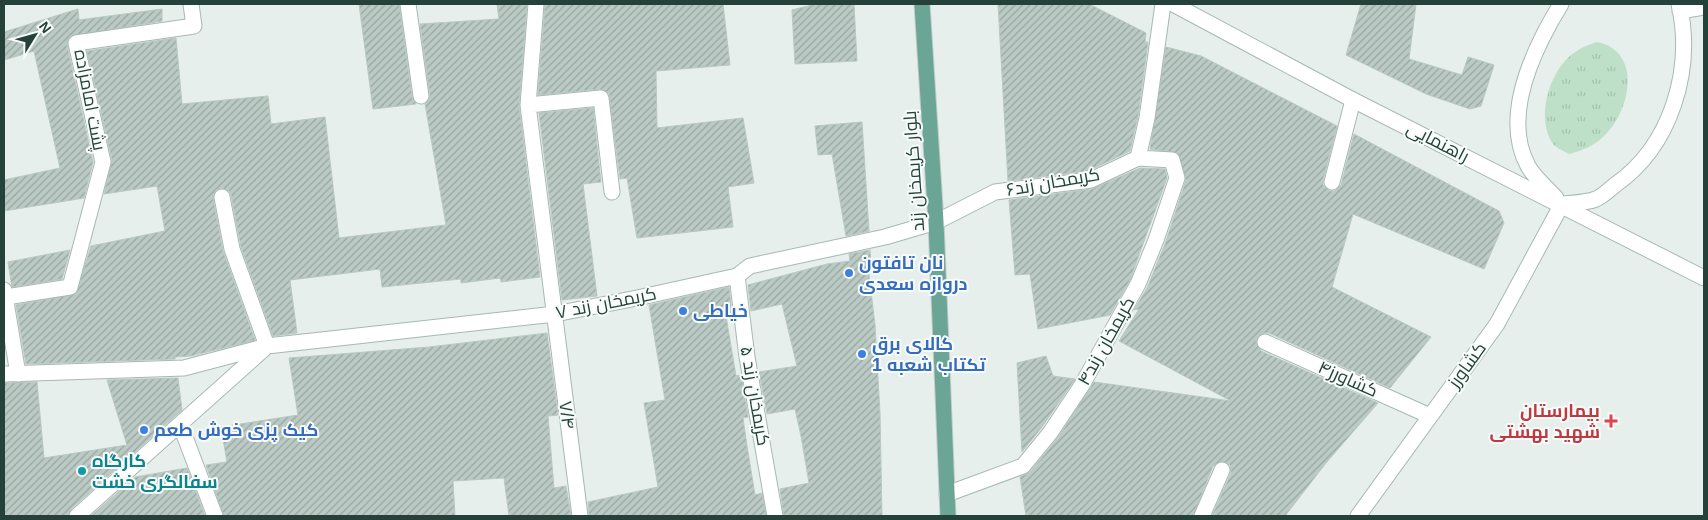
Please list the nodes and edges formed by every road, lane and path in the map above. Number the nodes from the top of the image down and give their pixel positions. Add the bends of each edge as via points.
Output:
1 (191, 4) edge
2 (408, 4) edge
3 (536, 4) edge
4 (922, 4) edge
5 (1163, 4) edge
6 (1173, 4) edge
7 (1560, 4) edge
8 (1680, 7) edge
9 (1704, 7) edge
10 (422, 96) dead end
11 (1353, 100) junction
12 (528, 105) junction
13 (1138, 158) junction
14 (1332, 182) dead end
15 (612, 192) dead end
16 (222, 197) dead end
17 (1562, 204) junction
18 (936, 222) junction
19 (737, 276) junction
20 (1704, 278) edge
21 (5, 293) edge
22 (555, 314) junction
23 (1265, 342) dead end
24 (267, 346) junction
25 (11, 374) edge
26 (1430, 416) junction
27 (180, 424) junction
28 (1222, 470) dead end
29 (947, 494) junction
30 (77, 516) edge
31 (215, 516) edge
32 (580, 516) edge
33 (775, 516) edge
34 (948, 516) edge
35 (1202, 516) edge
36 (1358, 516) edge

1 - 21 street, پشت امامزاده via 194,26 76,43 103,162 70,287
2 - 10 street
3 - 12 street, ۷/۴
4 - 18 main road, بلوار کریمخان زند
5 - 13 street
6 - 11 street, راهنمایی
7 - 17 street via 1530,64 1519,102 1519,136 1528,166
8 - 9 street
8 - 17 street via 1682,64 1677,96 1666,127 1653,149 1626,177 1595,199
11 - 14 street
11 - 17 street, راهنمایی
12 - 15 street via 601,98
12 - 22 street, ۷/۴
13 - 18 street, کریمخان زند۶ via 1091,180 995,192
13 - 29 street, کریمخان زند۴ via 1172,160 1176,178 1138,284 1082,386 1023,466
16 - 24 street via 232,249
17 - 20 street, راهنمایی
17 - 26 street, کشاورز via 1497,324
18 - 19 street, کریمخان زند ۷ via 885,237 750,266
18 - 29 main road, بلوار کریمخان زند
19 - 22 street, کریمخان زند ۷
19 - 33 street, کریمخان زند ۵ via 747,357
21 - 25 street
22 - 24 street, کریمخان زند ۷
22 - 32 street, ۷/۴
23 - 26 street, کشاورز۴
24 - 25 street, کریمخان زند ۷ via 184,368
24 - 27 street
26 - 36 street, کشاورز
27 - 30 street
27 - 31 street
28 - 35 street
29 - 34 main road, بلوار کریمخان زند

